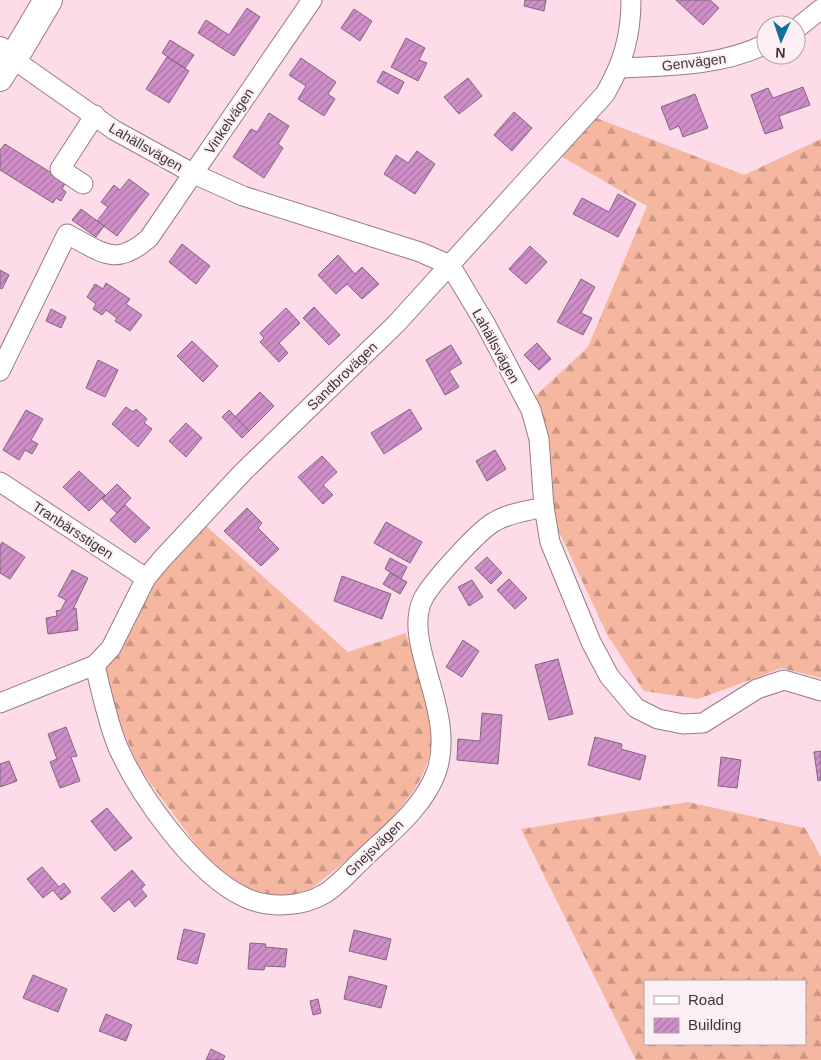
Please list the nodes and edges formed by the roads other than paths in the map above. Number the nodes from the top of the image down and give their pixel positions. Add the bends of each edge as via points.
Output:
1 (48, 0) edge
2 (312, 0) edge
3 (631, 0) edge
4 (820, 12) edge
5 (806, 22) edge
6 (756, 49) edge
7 (4, 62) edge
8 (620, 68) junction
9 (95, 115) junction
10 (194, 174) junction
11 (84, 184) dead end
12 (450, 265) junction
13 (0, 371) edge
14 (0, 482) edge
15 (544, 507) junction
16 (146, 578) junction
17 (95, 665) junction
18 (821, 691) edge
19 (0, 703) edge

1 - 7 highway
2 - 10 street, Vinkelvägen
3 - 8 street, Sandbrovägen via 628,36
4 - 5 street
6 - 8 street, Genvägen via 716,61
7 - 9 street, Lahällsvägen
8 - 12 street, Sandbrovägen via 605,94 578,126
9 - 10 street, Lahällsvägen via 114,130
9 - 11 street via 60,169
10 - 12 street, Lahällsvägen via 242,196 420,252
10 - 13 street, Vinkelvägen via 149,238 135,250 119,256 106,254 67,234
12 - 15 street, Lahällsvägen via 486,325 530,410 539,440
12 - 16 street, Sandbrovägen via 396,324 243,472
14 - 16 street, Tranbärsstigen
15 - 17 street, Gnejsvägen via 494,522 447,568 424,597 417,624 442,730 442,751 428,792 393,831 326,894 298,904 272,904 244,898 210,873 180,842 142,790 116,743
15 - 18 street, Lahällsvägen via 550,542 591,642 609,676 636,708 658,719 683,724 703,723 758,689 784,680
16 - 17 street, Sandbrovägen via 111,648
17 - 19 street, Sandbrovägen

